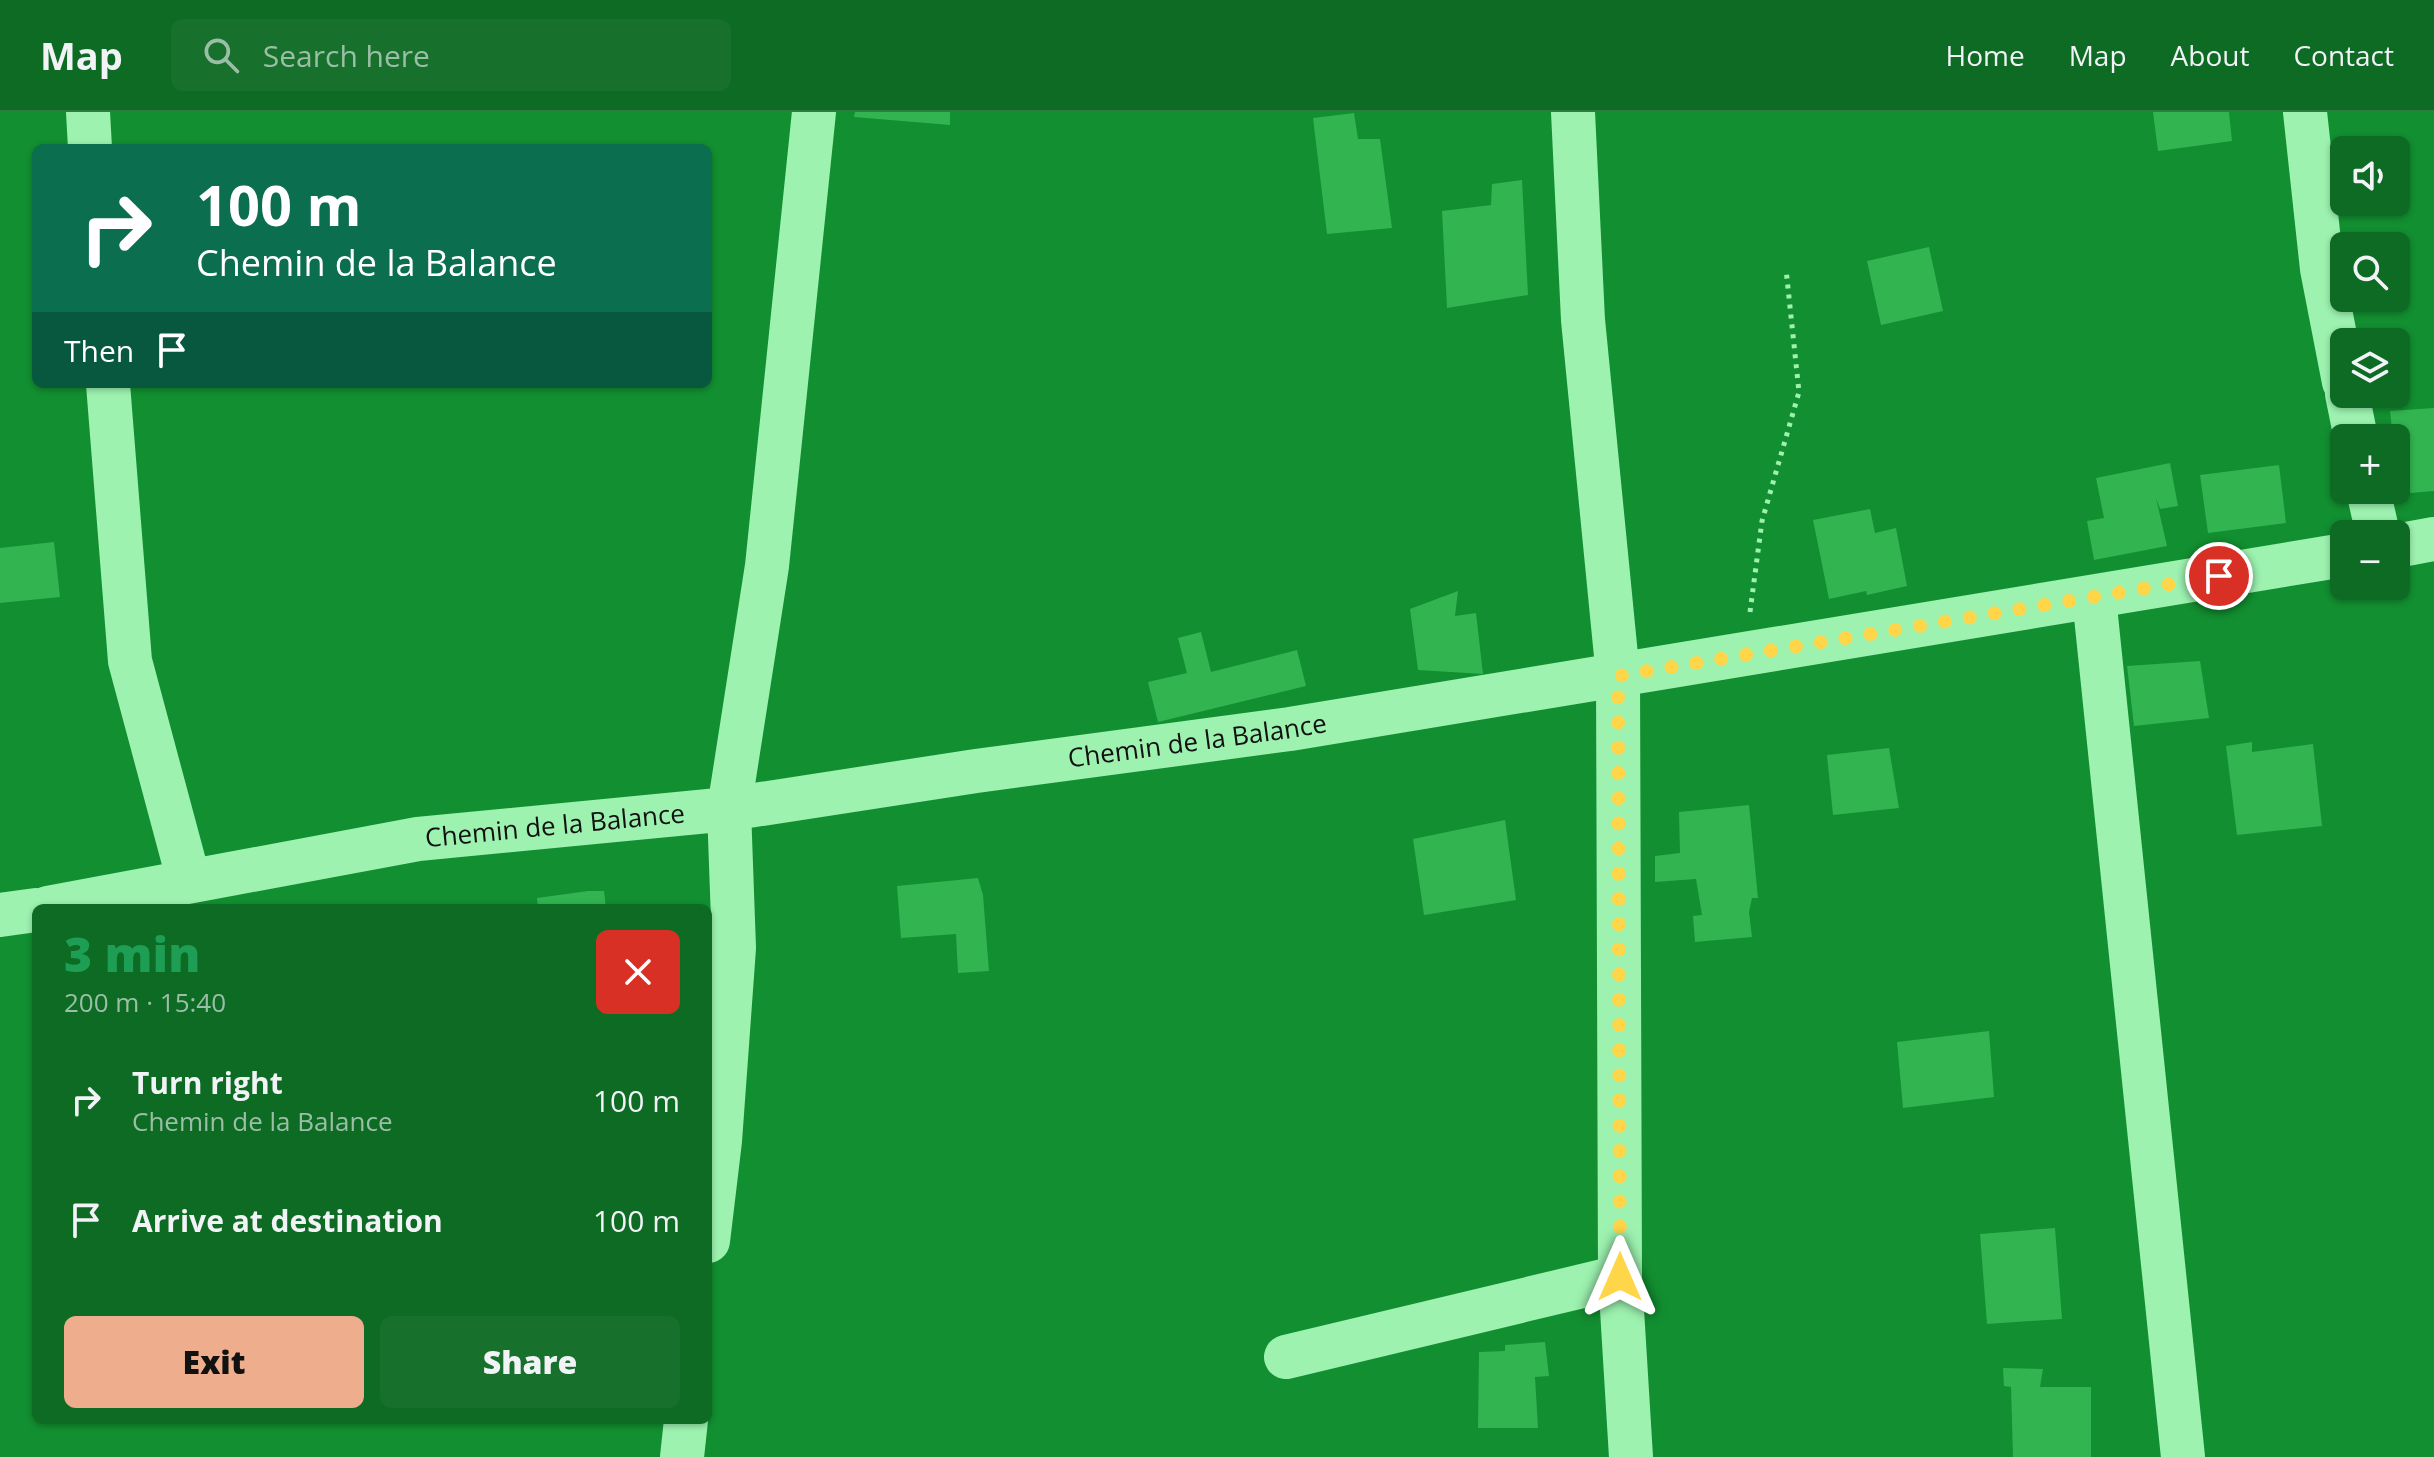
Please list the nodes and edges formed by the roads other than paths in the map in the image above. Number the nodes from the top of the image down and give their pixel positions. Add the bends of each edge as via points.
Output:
1 (88, 112) edge
2 (814, 112) edge
3 (1573, 112) edge
4 (2305, 112) edge
5 (90, 144) edge
6 (2333, 328) edge
7 (108, 388) edge
8 (2434, 539) edge
9 (2410, 543) edge
10 (2330, 557) edge
11 (2094, 597) junction
12 (1618, 676) junction
13 (729, 809) junction
14 (189, 881) junction
15 (69, 904) edge
16 (32, 911) edge
17 (0, 915) edge
18 (712, 1208) edge
19 (1620, 1277) junction
20 (1286, 1357) dead end
21 (686, 1424) edge
22 (682, 1457) edge
23 (1631, 1457) edge
24 (2183, 1457) edge

1 - 5 street
2 - 13 street via 767,566
3 - 12 street via 1583,320
4 - 6 street
7 - 14 street via 130,661
8 - 9 street
10 - 11 street, Chemin de la Balance
11 - 12 street, Chemin de la Balance
11 - 24 street
12 - 13 street, Chemin de la Balance
12 - 19 street
13 - 14 street, Chemin de la Balance via 418,839
13 - 18 street via 734,948
14 - 15 street, Chemin de la Balance
16 - 17 street
19 - 20 street
19 - 23 street
21 - 22 street

